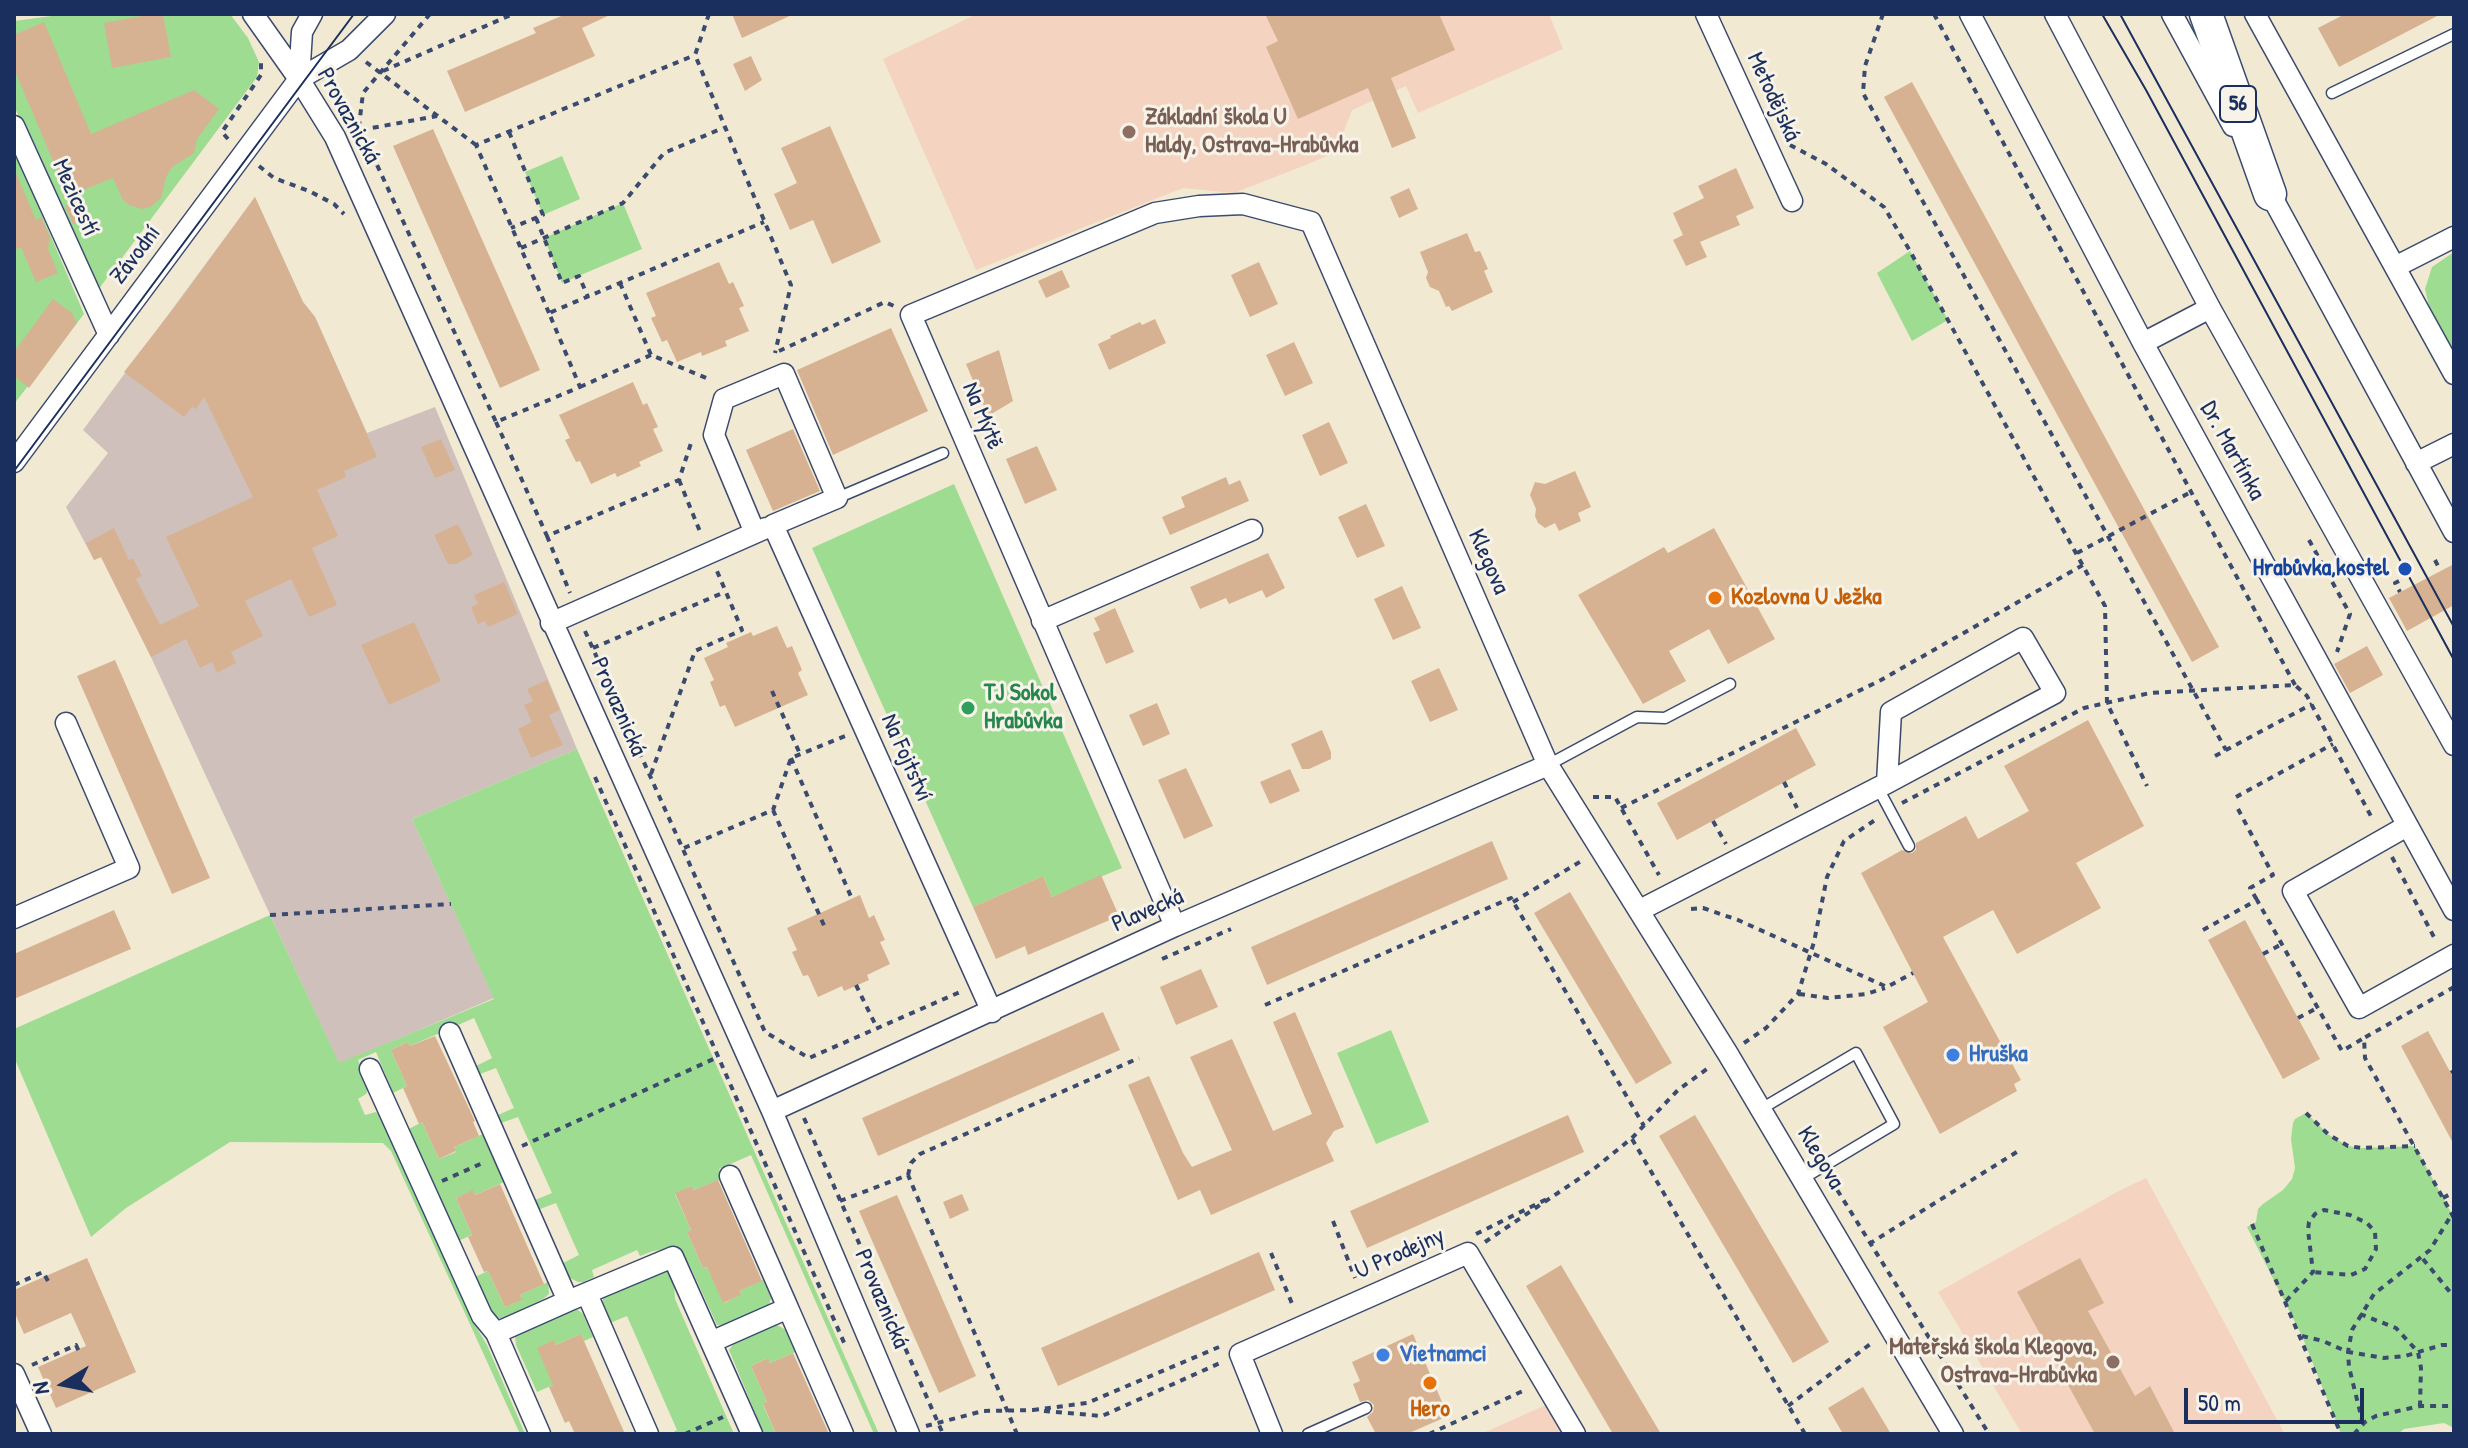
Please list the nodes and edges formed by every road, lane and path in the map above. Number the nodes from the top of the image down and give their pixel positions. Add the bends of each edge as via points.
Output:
1 (253, 14) edge
2 (312, 14) edge
3 (385, 14) edge
4 (430, 14) edge
5 (513, 14) edge
6 (709, 14) edge
7 (1706, 14) edge
8 (1883, 14) edge
9 (1934, 14) edge
10 (1970, 14) edge
11 (2055, 14) edge
12 (2172, 14) edge
13 (2206, 14) edge
14 (2255, 14) edge
15 (2454, 34) edge
16 (695, 55) junction
17 (262, 58) dead end
18 (381, 72) junction
19 (299, 79) junction
20 (2332, 93) dead end
21 (438, 116) junction
22 (14, 126) edge
23 (724, 127) junction
24 (361, 130) junction
25 (1759, 130) junction
26 (509, 132) junction
27 (476, 145) junction
28 (243, 154) junction
29 (2270, 194) junction
30 (1792, 201) dead end
31 (536, 218) junction
32 (351, 221) dead end
33 (764, 222) junction
34 (511, 228) junction
35 (2454, 237) edge
36 (544, 238) junction
37 (521, 248) junction
38 (2395, 267) junction
39 (620, 283) junction
40 (588, 297) junction
41 (2210, 308) junction
42 (549, 313) junction
43 (911, 315) junction
44 (109, 335) junction
45 (2143, 343) junction
46 (775, 353) junction
47 (651, 355) junction
48 (762, 358) dead end
49 (2454, 374) edge
50 (724, 375) dead end
51 (580, 387) junction
52 (496, 422) junction
53 (693, 437) dead end
54 (2454, 444) edge
55 (943, 453) dead end
56 (14, 462) edge
57 (2416, 463) junction
58 (2191, 492) junction
59 (837, 498) junction
60 (764, 529) junction
61 (1252, 530) dead end
62 (2454, 532) edge
63 (547, 536) junction
64 (2107, 536) junction
65 (2309, 540) dead end
66 (2076, 553) junction
67 (2435, 560) dead end
68 (2083, 565) junction
69 (2440, 570) dead end
70 (2399, 581) dead end
71 (725, 592) dead end
72 (2400, 592) dead end
73 (577, 611) junction
74 (1042, 621) junction
75 (551, 623) junction
76 (742, 630) dead end
77 (593, 648) junction
78 (2333, 664) dead end
79 (1730, 684) dead end
80 (2295, 685) junction
81 (772, 691) dead end
82 (2192, 691) junction
83 (2307, 696) dead end
84 (2107, 703) junction
85 (2312, 704) dead end
86 (66, 723) dead end
87 (865, 729) junction
88 (2333, 744) dead end
89 (2454, 745) edge
90 (2226, 750) junction
91 (800, 754) junction
92 (2215, 756) dead end
93 (791, 758) junction
94 (590, 765) dead end
95 (1548, 765) junction
96 (651, 774) junction
97 (1784, 782) dead end
98 (1883, 786) junction
99 (2147, 786) dead end
100 (1568, 797) junction
101 (2236, 797) dead end
102 (1621, 808) junction
103 (2238, 809) dead end
104 (773, 810) junction
105 (1891, 810) junction
106 (1802, 817) dead end
107 (1713, 821) dead end
108 (2407, 826) junction
109 (1909, 846) dead end
110 (684, 848) junction
111 (1731, 853) dead end
112 (1587, 858) dead end
113 (1670, 894) junction
114 (852, 899) dead end
115 (2257, 900) junction
116 (1513, 902) junction
117 (451, 904) dead end
118 (1690, 909) dead end
119 (1640, 910) junction
120 (2454, 910) edge
121 (270, 915) dead end
122 (14, 918) edge
123 (1241, 924) dead end
124 (1175, 926) junction
125 (826, 930) dead end
126 (2203, 930) dead end
127 (2282, 944) junction
128 (1810, 953) junction
129 (2263, 954) dead end
130 (2454, 955) edge
131 (1154, 962) dead end
132 (1913, 973) dead end
133 (979, 984) junction
134 (856, 985) dead end
135 (1887, 987) junction
136 (2454, 987) edge
137 (1798, 994) junction
138 (1265, 1005) dead end
139 (2317, 1008) junction
140 (992, 1012) junction
141 (2298, 1018) dead end
142 (877, 1028) junction
143 (450, 1033) dead end
144 (2364, 1038) junction
145 (742, 1046) junction
146 (1728, 1054) junction
147 (719, 1056) junction
148 (1139, 1058) dead end
149 (370, 1069) dead end
150 (1761, 1109) junction
151 (772, 1111) junction
152 (2306, 1113) dead end
153 (803, 1117) dead end
154 (1644, 1126) junction
155 (1632, 1138) junction
156 (2415, 1146) junction
157 (2020, 1150) dead end
158 (504, 1154) junction
159 (908, 1175) junction
160 (730, 1176) dead end
161 (1802, 1179) junction
162 (439, 1182) dead end
163 (2454, 1192) edge
164 (2443, 1198) junction
165 (840, 1201) junction
166 (2453, 1216) edge
167 (1333, 1221) dead end
168 (2252, 1224) dead end
169 (1869, 1244) dead end
170 (1271, 1253) dead end
171 (1468, 1253) junction
172 (2422, 1258) junction
173 (2313, 1272) junction
174 (48, 1281) dead end
175 (14, 1285) edge
176 (578, 1297) junction
177 (2454, 1297) edge
178 (1363, 1299) junction
179 (2286, 1301) junction
180 (788, 1308) junction
181 (2360, 1314) junction
182 (1302, 1326) junction
183 (496, 1333) junction
184 (2302, 1336) junction
185 (1879, 1338) dead end
186 (711, 1342) junction
187 (2454, 1345) edge
188 (846, 1347) dead end
189 (2348, 1352) junction
190 (2418, 1352) junction
191 (80, 1354) dead end
192 (1240, 1354) junction
193 (18, 1371) edge
194 (1543, 1379) junction
195 (1788, 1406) junction
196 (2420, 1406) junction
197 (2454, 1406) edge
198 (1366, 1408) dead end
199 (1006, 1410) junction
200 (939, 1424) junction
201 (2363, 1424) junction
202 (908, 1431) edge
203 (41, 1434) edge
204 (540, 1434) edge
205 (648, 1434) edge
206 (752, 1434) edge
207 (843, 1434) edge
208 (943, 1434) edge
209 (1017, 1434) edge
210 (1272, 1434) edge
211 (1308, 1434) edge
212 (1429, 1434) edge
213 (1575, 1434) edge
214 (1805, 1434) edge
215 (1953, 1434) edge
216 (2341, 1434) edge
217 (2354, 1434) edge

1 - 19 street, Provaznická
2 - 19 street via 302,32
3 - 19 street via 349,50
4 - 18 path
5 - 18 path
6 - 16 path
7 - 25 street, Metodějská
8 - 64 path via 1865,66 1863,93
9 - 58 path
10 - 45 street, Dr. Martínka
11 - 41 street, Dr. Martínka
12 - 29 street
13 - 29 highway, 56
14 - 38 street
15 - 20 lane
16 - 23 path
16 - 26 path
17 - 28 path via 261,75 222,132
18 - 21 path
18 - 24 path via 363,93
19 - 28 street, Závodní
19 - 75 street, Provaznická via 335,137
21 - 24 path
21 - 27 path
22 - 44 street, Mezicestí
23 - 33 path
23 - 36 path via 664,153 623,203
24 - 52 path
25 - 30 street, Metodějská
25 - 66 path via 1826,164 1884,207
26 - 27 path
26 - 31 path via 543,215
27 - 34 path
28 - 32 path via 274,178 334,204
28 - 44 street, Závodní
29 - 57 street
31 - 34 path
31 - 36 path
33 - 39 path
33 - 46 path via 791,285
34 - 37 path
35 - 38 street
36 - 37 path
36 - 40 path via 562,283 579,276
37 - 42 path
38 - 49 street
39 - 40 path
39 - 47 path
40 - 42 path
41 - 45 street
41 - 89 street, Dr. Martínka
42 - 51 path
43 - 46 path via 885,302
43 - 74 street, Na Mýtě
43 - 95 street, Klegova via 1155,213 1243,204 1311,222
44 - 56 street, Závodní
45 - 108 street, Dr. Martínka
46 - 48 path
47 - 50 path via 711,380
47 - 51 path
51 - 52 path
52 - 63 path
53 - 63 path via 679,480
54 - 57 street
55 - 59 lane
57 - 62 street
58 - 64 path
58 - 80 path
59 - 60 street
59 - 60 street, Na Fojtství via 784,374 724,399 714,435
60 - 73 street
60 - 87 street, Na Fojtství
61 - 74 street
63 - 73 path
64 - 66 path
64 - 82 path
65 - 78 path via 2350,614
66 - 68 path
67 - 69 path
68 - 84 path via 2105,606
68 - 102 path via 1881,680
70 - 72 path via 2395,583
71 - 77 path
73 - 75 street
73 - 77 path
74 - 124 street, Na Mýtě
75 - 145 street, Provaznická
76 - 96 path via 695,651
77 - 96 path
79 - 95 lane via 1665,718 1637,717
80 - 82 path
80 - 83 path
81 - 91 path
82 - 84 path
82 - 90 path
84 - 99 path
84 - 105 path via 2084,708
85 - 90 path
86 - 122 street via 129,868
87 - 91 path
87 - 133 street, Na Fojtství
88 - 101 path
90 - 92 path
91 - 93 path
93 - 104 path
93 - 114 path
94 - 147 path
95 - 100 street, Klegova
95 - 124 street, Plavecká
96 - 110 path
97 - 106 path
98 - 98 street via 2055,693 2023,638 1891,712
98 - 105 lane
98 - 113 street
100 - 102 path via 1615,797
100 - 119 street, Klegova
102 - 113 path
103 - 115 path via 2273,875 2250,888
104 - 110 path
104 - 125 path
105 - 109 lane
105 - 128 path via 1844,841 1827,877
107 - 111 path
108 - 120 street, Dr. Martínka
108 - 130 street via 2293,891 2359,1008
110 - 142 path via 765,1032 809,1058
112 - 116 path
113 - 119 street
115 - 126 path
115 - 127 path
116 - 138 path via 1511,898
116 - 154 path
117 - 121 path
118 - 128 path via 1738,920
119 - 146 street, Klegova
123 - 131 path
124 - 140 street, Plavecká
127 - 129 path
127 - 139 path
128 - 135 path
128 - 137 path
132 - 135 path
133 - 140 street, Na Fojtství
133 - 142 path
134 - 142 path
135 - 137 path via 1828,998
136 - 144 path
137 - 146 path via 1766,1028
139 - 141 path
139 - 144 path via 2342,1051
140 - 151 street, Plavecká
143 - 158 street
144 - 156 path via 2365,1058
145 - 147 path
145 - 151 street, Provaznická
146 - 150 street, Klegova
146 - 154 path via 1678,1090
147 - 158 path
147 - 188 path
148 - 159 path via 920,1154
149 - 183 street via 482,1316
150 - 161 street, Klegova
150 - 161 lane via 1856,1053 1894,1124
151 - 202 street, Provaznická
152 - 156 path via 2348,1146
153 - 165 path
154 - 155 path
155 - 171 path via 1538,1209
155 - 195 path
156 - 164 path
157 - 169 path
158 - 162 path
158 - 176 street
159 - 165 path
159 - 199 path
160 - 180 street
161 - 215 street, Klegova
163 - 164 path
164 - 166 path
165 - 200 path
166 - 172 path
167 - 178 path
168 - 179 path
170 - 182 path
171 - 178 street, U Prodejny
171 - 194 street, U Prodejny
172 - 177 path
172 - 181 path via 2374,1294
173 - 173 path via 2308,1230 2315,1214 2324,1210 2350,1215 2375,1232 2376,1249 2365,1269 2351,1275
173 - 179 path
174 - 175 path via 43,1272
176 - 183 street
176 - 186 street via 673,1257
176 - 205 street
178 - 182 street, U Prodejny
179 - 184 path
180 - 186 street
180 - 207 street
181 - 189 path
181 - 190 path via 2396,1328
182 - 192 street, U Prodejny
183 - 204 street
184 - 189 path
184 - 216 path
185 - 195 path
186 - 206 street
187 - 190 path
189 - 190 path via 2384,1358
189 - 201 path
190 - 196 path
191 - 193 path via 76,1345
192 - 199 path via 1102,1416
192 - 210 street
193 - 203 street
194 - 212 path
194 - 213 street, U Prodejny
195 - 214 path
196 - 197 path
196 - 201 path
198 - 211 lane
199 - 200 path
199 - 209 path
200 - 202 path
200 - 208 path
201 - 217 path

